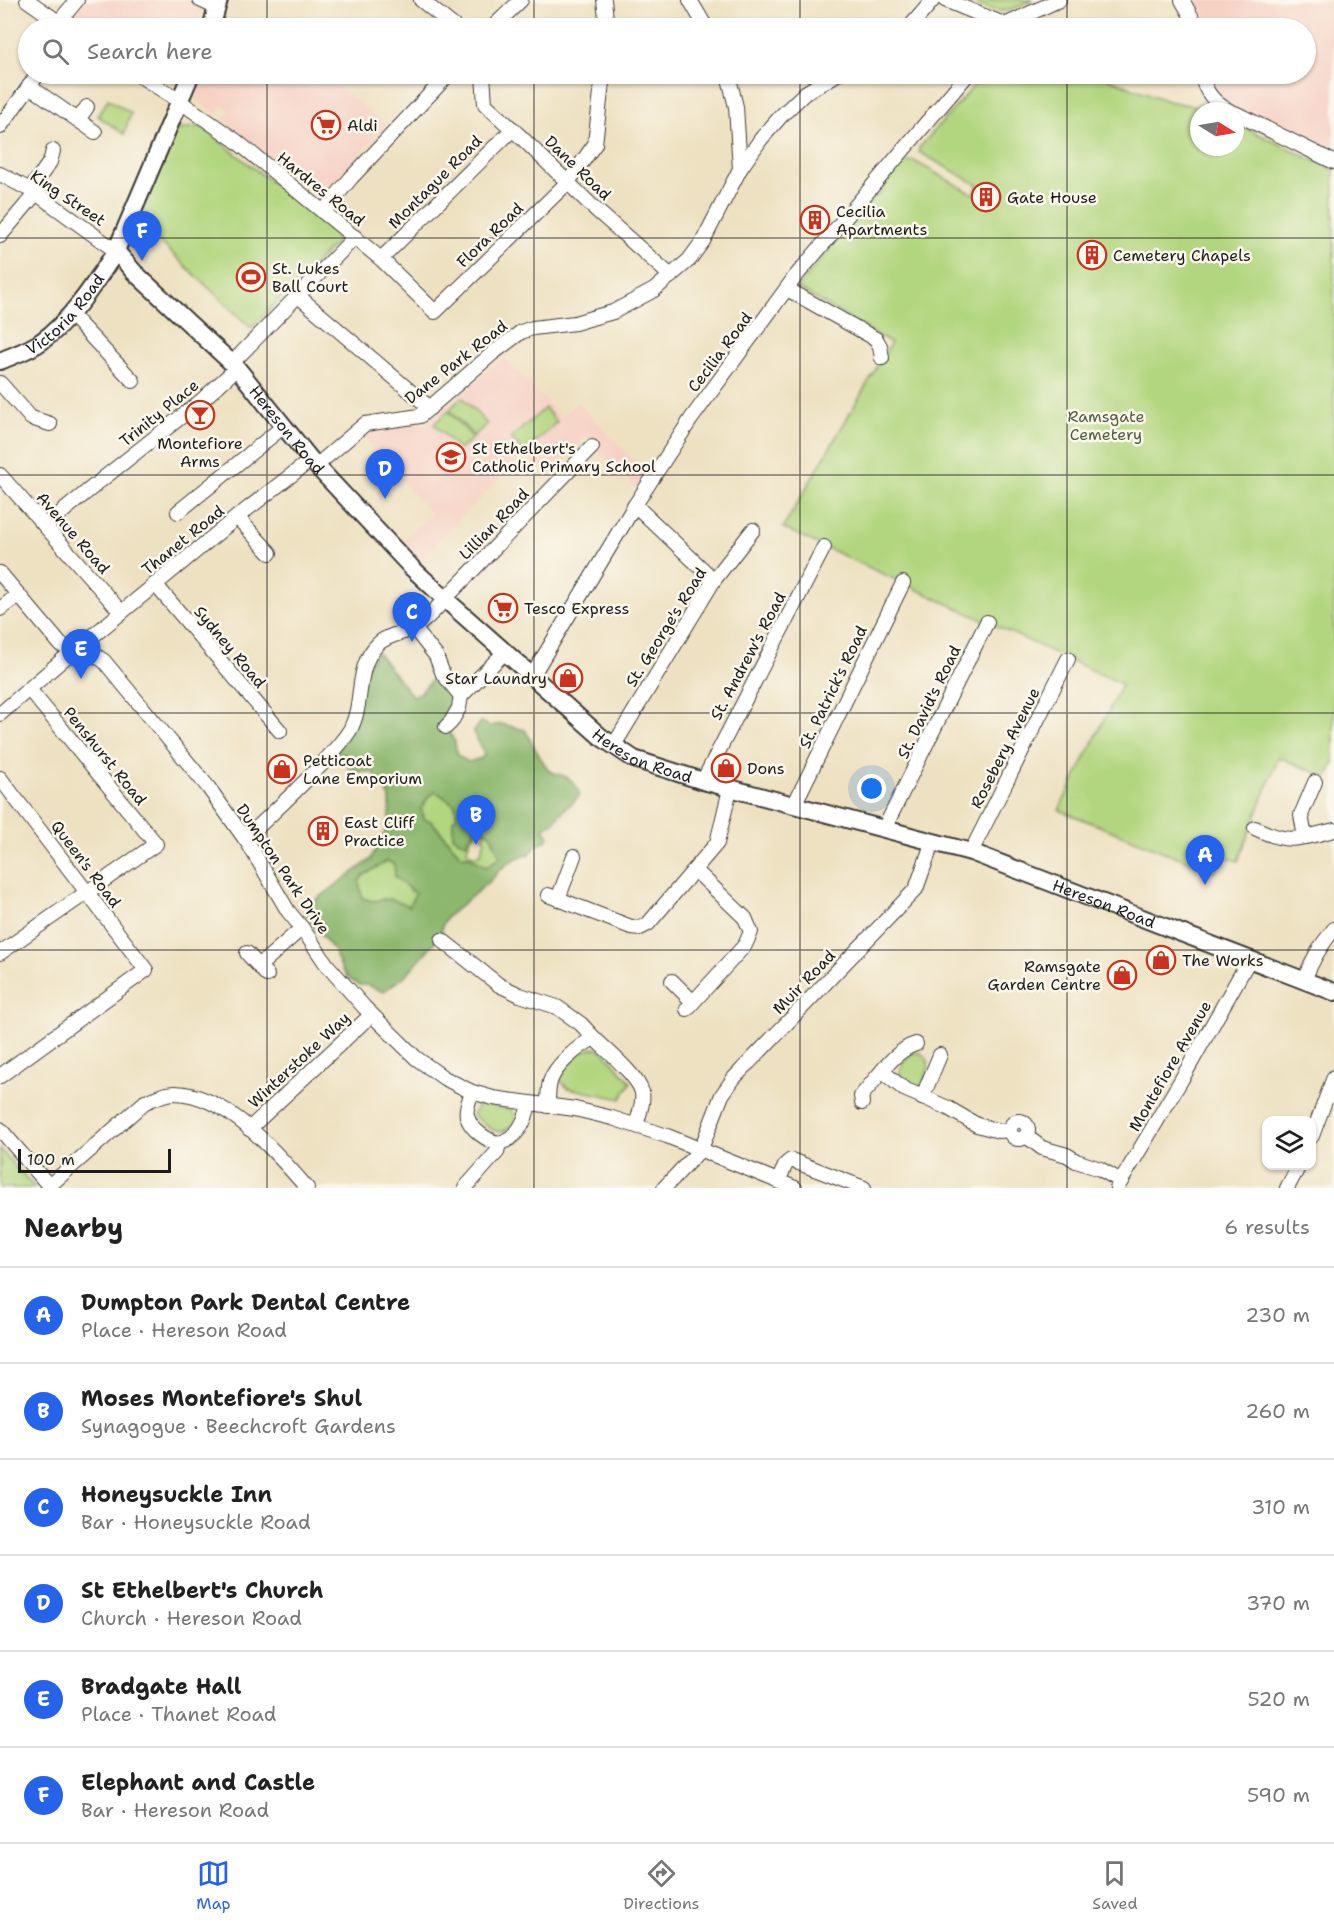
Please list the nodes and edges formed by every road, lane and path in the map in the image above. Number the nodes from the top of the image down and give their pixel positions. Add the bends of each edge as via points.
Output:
1 (27, 0) edge
2 (77, 0) edge
3 (200, 0) edge
4 (420, 0) edge
5 (521, 0) edge
6 (604, 0) edge
7 (690, 0) edge
8 (933, 0) edge
9 (945, 0) edge
10 (1059, 0) edge
11 (1182, 0) edge
12 (218, 4) edge
13 (51, 18) edge
14 (67, 18) edge
15 (443, 18) edge
16 (502, 18) edge
17 (606, 18) edge
18 (700, 18) edge
19 (918, 18) edge
20 (984, 18) edge
21 (1020, 18) edge
22 (1192, 18) edge
23 (152, 84) edge
24 (186, 84) edge
25 (440, 84) edge
26 (483, 84) edge
27 (602, 84) edge
28 (730, 84) edge
29 (820, 84) edge
30 (960, 84) edge
31 (1203, 84) edge
32 (29, 86) joint
33 (178, 101) junction
34 (1217, 102) edge
35 (87, 107) dead end
36 (1244, 117) edge
37 (78, 120) junction
38 (0, 128) edge
39 (513, 129) junction
40 (95, 132) dead end
41 (53, 151) dead end
42 (1334, 162) edge
43 (740, 169) junction
44 (0, 174) edge
45 (568, 182) junction
46 (33, 192) junction
47 (323, 212) junction
48 (0, 236) edge
49 (355, 237) junction
50 (116, 251) junction
51 (381, 259) junction
52 (671, 276) junction
53 (787, 289) junction
54 (297, 295) junction
55 (435, 312) joint
56 (70, 314) junction
57 (882, 358) dead end
58 (0, 361) edge
59 (235, 366) junction
60 (134, 381) dead end
61 (0, 382) edge
62 (430, 408) junction
63 (51, 424) dead end
64 (284, 426) junction
65 (592, 447) dead end
66 (314, 463) junction
67 (0, 475) edge
68 (635, 505) junction
69 (178, 512) dead end
70 (237, 517) junction
71 (45, 526) junction
72 (753, 530) dead end
73 (824, 547) dead end
74 (271, 552) dead end
75 (0, 573) edge
76 (714, 580) junction
77 (903, 583) dead end
78 (155, 584) junction
79 (18, 595) junction
80 (445, 599) junction
81 (0, 609) edge
82 (121, 612) junction
83 (987, 622) dead end
84 (414, 628) junction
85 (78, 650) junction
86 (506, 651) junction
87 (1068, 659) dead end
88 (532, 676) junction
89 (30, 689) junction
90 (461, 696) junction
91 (0, 714) edge
92 (446, 727) dead end
93 (280, 731) dead end
94 (614, 745) junction
95 (0, 778) edge
96 (703, 781) junction
97 (1315, 782) dead end
98 (730, 789) junction
99 (794, 805) junction
100 (1255, 828) dead end
101 (884, 829) junction
102 (1334, 830) edge
103 (1305, 837) junction
104 (245, 839) junction
105 (933, 841) junction
106 (971, 852) junction
107 (574, 856) dead end
108 (694, 870) junction
109 (87, 892) junction
110 (302, 928) junction
111 (1334, 929) edge
112 (442, 940) dead end
113 (0, 953) edge
114 (247, 953) dead end
115 (1249, 960) junction
116 (672, 981) dead end
117 (1304, 981) junction
118 (1334, 992) edge
119 (371, 1015) junction
120 (594, 1038) junction
121 (916, 1044) dead end
122 (940, 1055) dead end
123 (883, 1072) junction
124 (0, 1076) edge
125 (1334, 1077) edge
126 (472, 1092) junction
127 (922, 1098) junction
128 (529, 1103) junction
129 (862, 1103) dead end
130 (548, 1106) junction
131 (1316, 1123) edge
132 (636, 1125) junction
133 (0, 1129) edge
134 (249, 1129) junction
135 (499, 1143) junction
136 (701, 1149) junction
137 (1297, 1170) edge
138 (778, 1181) junction
139 (1119, 1185) edge
140 (50, 1187) edge
141 (307, 1188) edge
142 (465, 1188) edge
143 (664, 1188) edge
144 (795, 1188) edge
145 (864, 1188) edge
146 (1287, 1188) edge

1 - 13 street
2 - 14 street
3 - 12 street
4 - 15 street
5 - 16 street
6 - 17 street
7 - 18 street
8 - 19 street
9 - 20 street
10 - 21 street
11 - 22 street
23 - 33 street, Hardres Road
24 - 33 main road, Victoria Road
25 - 47 street
26 - 39 street, Dane Road via 484,104
27 - 45 street, Flora Road via 596,144
28 - 43 street
29 - 43 street, Dane Park Road via 781,116
30 - 53 street, Cecilia Road
31 - 34 street
32 - 37 street
32 - 38 street
33 - 47 street, Hardres Road via 235,140
33 - 50 main road, Victoria Road
35 - 37 street
36 - 42 street
37 - 40 street
39 - 45 street, Dane Road
39 - 51 street, Montague Road
41 - 46 street
43 - 52 street, Dane Park Road via 703,241
44 - 46 street, King Street
45 - 52 street, Dane Road
45 - 55 street, Flora Road
46 - 48 street
46 - 50 street, King Street
47 - 49 street, Hardres Road
49 - 51 street, Hardres Road
49 - 54 street, Trinity Place
50 - 56 main road, Victoria Road
50 - 59 main road, Hereson Road
51 - 55 street, Hardres Road
52 - 62 street, Dane Park Road via 613,312 521,332
53 - 57 street via 876,339
53 - 68 street, Cecilia Road via 691,419
54 - 59 street, Trinity Place
54 - 62 street
56 - 58 main road, Victoria Road via 42,342
56 - 60 street
59 - 64 main road, Hereson Road
59 - 71 street, Trinity Place via 201,401
61 - 63 street via 31,418
62 - 66 street, Dane Park Road via 411,419 365,424
64 - 66 main road, Hereson Road
64 - 69 street
65 - 80 street, Lillian Road
66 - 70 street, Thanet Road
66 - 80 main road, Hereson Road
67 - 71 street, Avenue Road
68 - 76 street
68 - 88 street, Cecilia Road
70 - 74 street
70 - 78 street, Thanet Road
71 - 82 street, Avenue Road
72 - 76 street, St. George's Road
73 - 96 street, St. Andrew's Road
75 - 79 street, Dumpton Park Drive
76 - 94 street, St. George's Road
77 - 99 street, St. Patrick's Road
78 - 82 street, Thanet Road
78 - 93 street, Sydney Road
79 - 81 street
79 - 85 street, Dumpton Park Drive via 61,645
80 - 84 street, Lillian Road
80 - 86 main road, Hereson Road
82 - 85 street, Thanet Road
83 - 101 street, St. David's Road
84 - 90 street
84 - 104 street, Lillian Road via 378,643 365,662 357,711 341,743
85 - 89 street, Thanet Road
85 - 104 street, Dumpton Park Drive via 104,661 208,787
86 - 88 main road, Hereson Road
86 - 90 street
87 - 106 street, Rosebery Avenue
88 - 94 main road, Hereson Road
89 - 91 street, Thanet Road
89 - 109 street, Penshurst Road via 156,844
90 - 92 street via 459,708
94 - 96 main road, Hereson Road via 634,759
95 - 109 street, Queen's Road
96 - 98 main road, Hereson Road
97 - 103 street via 1301,815
98 - 99 main road, Hereson Road
98 - 108 street via 717,843
99 - 101 main road, Hereson Road
100 - 103 street via 1282,839
101 - 105 main road, Hereson Road
102 - 103 street
104 - 110 street, Dumpton Park Drive
105 - 106 main road, Hereson Road
105 - 136 street, Muir Road via 916,889 734,1078 722,1095
106 - 115 main road, Hereson Road
107 - 108 street via 553,897 631,927 648,924
108 - 116 street via 745,918 751,932 745,945 690,1005
109 - 113 street
109 - 124 street, Queen's Road via 146,970
110 - 114 street via 263,971
110 - 119 street, Dumpton Park Drive via 327,965
111 - 117 street via 1320,946
112 - 120 street via 499,985 557,1007
115 - 117 main road, Hereson Road
115 - 139 street, Montefiore Avenue
117 - 118 main road, Hereson Road
119 - 126 street, Dumpton Park Drive via 416,1058
119 - 134 street, Winterstoke Way
120 - 130 street via 581,1045 556,1070 550,1081
120 - 132 street via 641,1090
121 - 123 street via 899,1053
122 - 127 street
123 - 127 street
123 - 129 street via 861,1096
125 - 131 street
126 - 128 street, Dumpton Park Drive
126 - 135 street via 467,1117 487,1139
127 - 139 street via 977,1125 999,1131 1010,1130 1012,1124 1021,1122 1027,1128 1026,1136 1042,1148 1100,1169
128 - 130 street, Dumpton Park Drive
128 - 135 street via 519,1130
130 - 132 street, Dumpton Park Drive
132 - 136 street, Dumpton Park Drive
133 - 140 street
134 - 140 street via 201,1098 163,1094 144,1102
134 - 141 street
135 - 142 street via 497,1152
136 - 138 street, Dumpton Park Drive
136 - 143 street
137 - 146 street
138 - 144 street, Dumpton Park Drive
138 - 145 street via 791,1160

